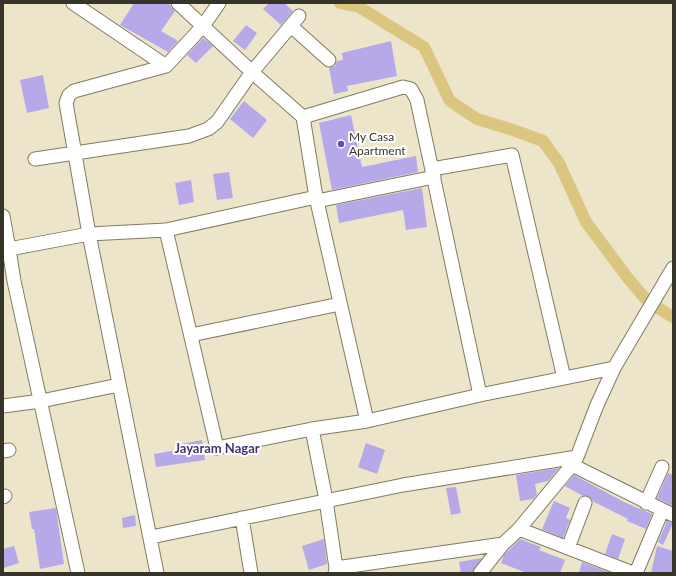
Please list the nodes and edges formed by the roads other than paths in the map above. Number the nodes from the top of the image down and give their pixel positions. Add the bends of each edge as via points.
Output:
1 (73, 3) edge
2 (178, 3) edge
3 (219, 3) edge
4 (203, 26) junction
5 (329, 60) dead end
6 (166, 66) junction
7 (252, 72) junction
8 (303, 116) junction
9 (74, 152) junction
10 (35, 159) dead end
11 (433, 173) junction
12 (316, 199) junction
13 (3, 216) edge
14 (166, 230) junction
15 (89, 234) junction
16 (10, 249) junction
17 (673, 268) edge
18 (668, 283) edge
19 (340, 304) junction
20 (190, 335) junction
21 (614, 368) junction
22 (564, 378) junction
23 (119, 385) junction
24 (480, 395) junction
25 (41, 401) junction
26 (3, 406) edge
27 (367, 421) junction
28 (312, 429) junction
29 (574, 461) junction
30 (662, 466) dead end
31 (326, 500) junction
32 (585, 503) dead end
33 (646, 503) junction
34 (668, 513) edge
35 (242, 518) junction
36 (519, 529) junction
37 (151, 537) junction
38 (503, 544) junction
39 (568, 548) junction
40 (336, 571) edge
41 (78, 573) edge
42 (157, 573) edge
43 (251, 573) edge
44 (480, 573) edge
45 (633, 573) edge
46 (636, 573) edge

1 - 6 street
2 - 4 street
3 - 4 street
4 - 6 street
4 - 7 street
5 - 7 street via 295,21
6 - 9 street via 74,91 69,95 66,103
7 - 8 street
7 - 9 street via 217,122 208,129 189,136
8 - 11 street via 403,87 411,90 417,100
8 - 12 street
9 - 10 street
9 - 15 street
11 - 12 street
11 - 22 street via 512,155
11 - 24 street
12 - 14 street
12 - 19 street
13 - 16 street
14 - 15 street
14 - 20 street
15 - 16 street
15 - 23 street
16 - 25 street via 14,281
17 - 18 street
18 - 21 street via 645,315
19 - 20 street
19 - 27 street
20 - 28 street via 217,448
21 - 22 street
21 - 29 street
22 - 24 street
23 - 25 street
23 - 37 street
24 - 27 street
25 - 26 street
25 - 41 street
27 - 28 street
28 - 31 street
29 - 31 street via 417,482
29 - 33 street
29 - 36 street
30 - 33 street
31 - 35 street
31 - 40 street
32 - 39 street
33 - 34 street
34 - 46 street
35 - 37 street
35 - 43 street
36 - 38 street
36 - 39 street
37 - 42 street
38 - 40 street
38 - 44 street
39 - 45 street

